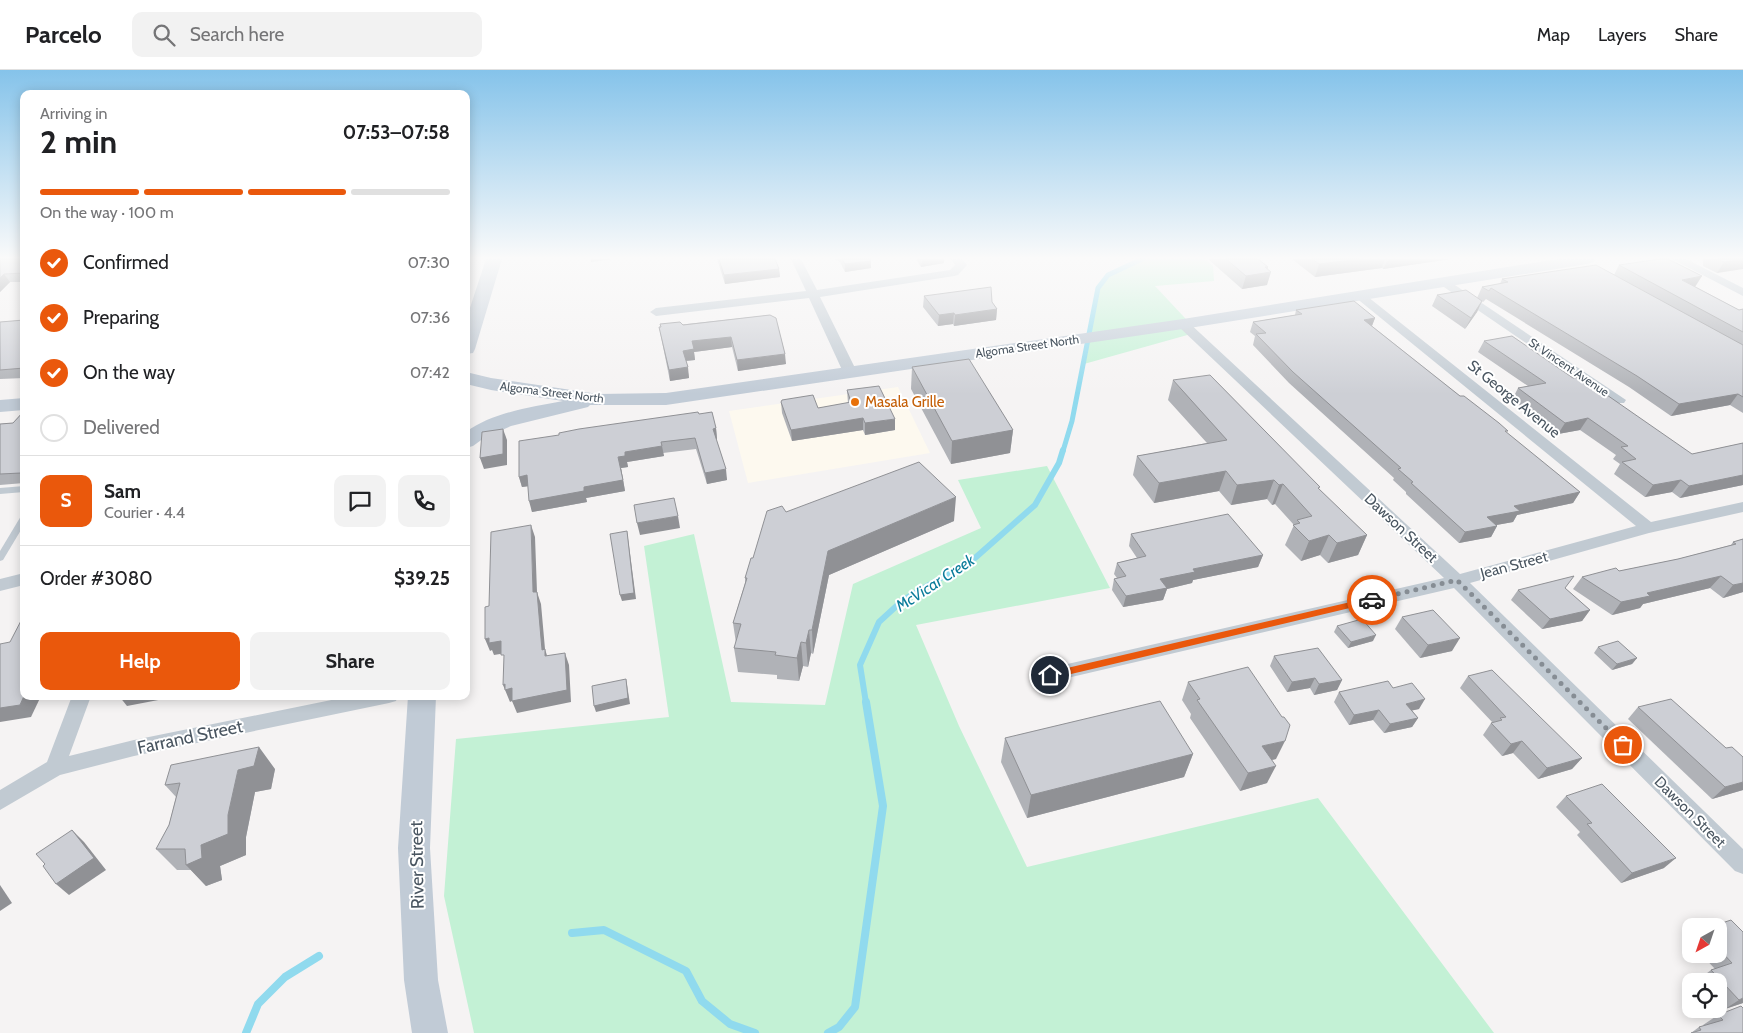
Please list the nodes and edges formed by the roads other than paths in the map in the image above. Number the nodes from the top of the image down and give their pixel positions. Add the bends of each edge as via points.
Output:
1 (480, 304) edge
2 (726, 304) edge
3 (818, 304) edge
4 (1305, 304) edge
5 (1370, 304) edge
6 (1476, 304) edge
7 (656, 312) dead end
8 (1183, 324) junction
9 (470, 336) edge
10 (850, 372) junction
11 (470, 379) edge
12 (598, 400) junction
13 (1619, 400) dead end
14 (20, 404) edge
15 (0, 406) edge
16 (470, 438) edge
17 (20, 489) edge
18 (0, 491) edge
19 (1743, 507) edge
20 (20, 525) edge
21 (1648, 528) junction
22 (0, 558) edge
23 (20, 580) edge
24 (1457, 580) junction
25 (0, 585) edge
26 (1050, 675) dead end
27 (80, 700) edge
28 (369, 700) edge
29 (422, 700) edge
30 (55, 768) junction
31 (0, 801) edge
32 (1740, 857) edge
33 (430, 1033) edge

1 - 9 street
2 - 7 street
3 - 10 street
4 - 8 street, Algoma Street North
5 - 21 street, St George Avenue
6 - 13 street, St Vincent Avenue
8 - 10 street, Algoma Street North
8 - 24 street, Dawson Street
10 - 12 street, Algoma Street North via 666,399
11 - 12 street, Algoma Street North
12 - 16 street via 533,414 476,432
14 - 15 street
17 - 18 lane
19 - 21 street, Jean Street
20 - 22 lane
21 - 24 street, Jean Street
23 - 25 street
24 - 26 street, Jean Street
24 - 32 street, Dawson Street
27 - 30 street
28 - 30 street, Farrand Street via 134,748
29 - 33 street, River Street via 414,848 421,980
30 - 31 street, Farrand Street

